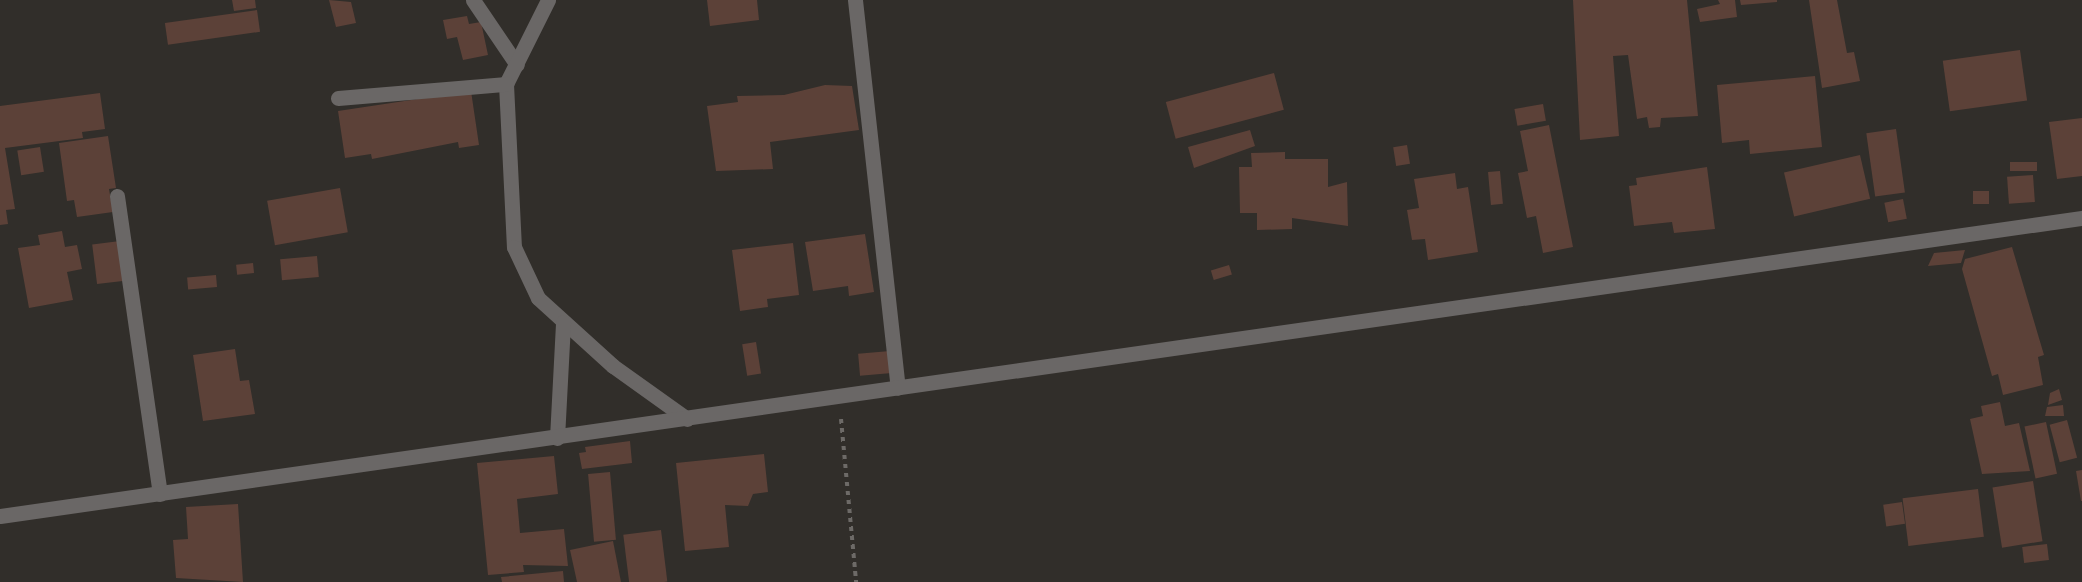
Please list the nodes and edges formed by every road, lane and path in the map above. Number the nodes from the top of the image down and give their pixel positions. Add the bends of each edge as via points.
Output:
1 (472, 0) edge
2 (548, 0) edge
3 (855, 0) edge
4 (517, 65) junction
5 (506, 84) junction
6 (338, 98) dead end
7 (117, 196) dead end
8 (2082, 218) edge
9 (563, 322) junction
10 (898, 388) junction
11 (839, 398) junction
12 (687, 419) junction
13 (557, 438) junction
14 (160, 494) junction
15 (0, 516) edge
16 (856, 582) edge

1 - 4 street
2 - 4 street
3 - 10 street
4 - 5 street
5 - 6 street
5 - 9 street via 514,247 538,298
7 - 14 street
8 - 10 street
9 - 12 street
9 - 13 street
10 - 11 street
11 - 12 street
11 - 16 path
12 - 13 street
13 - 14 street
14 - 15 street

